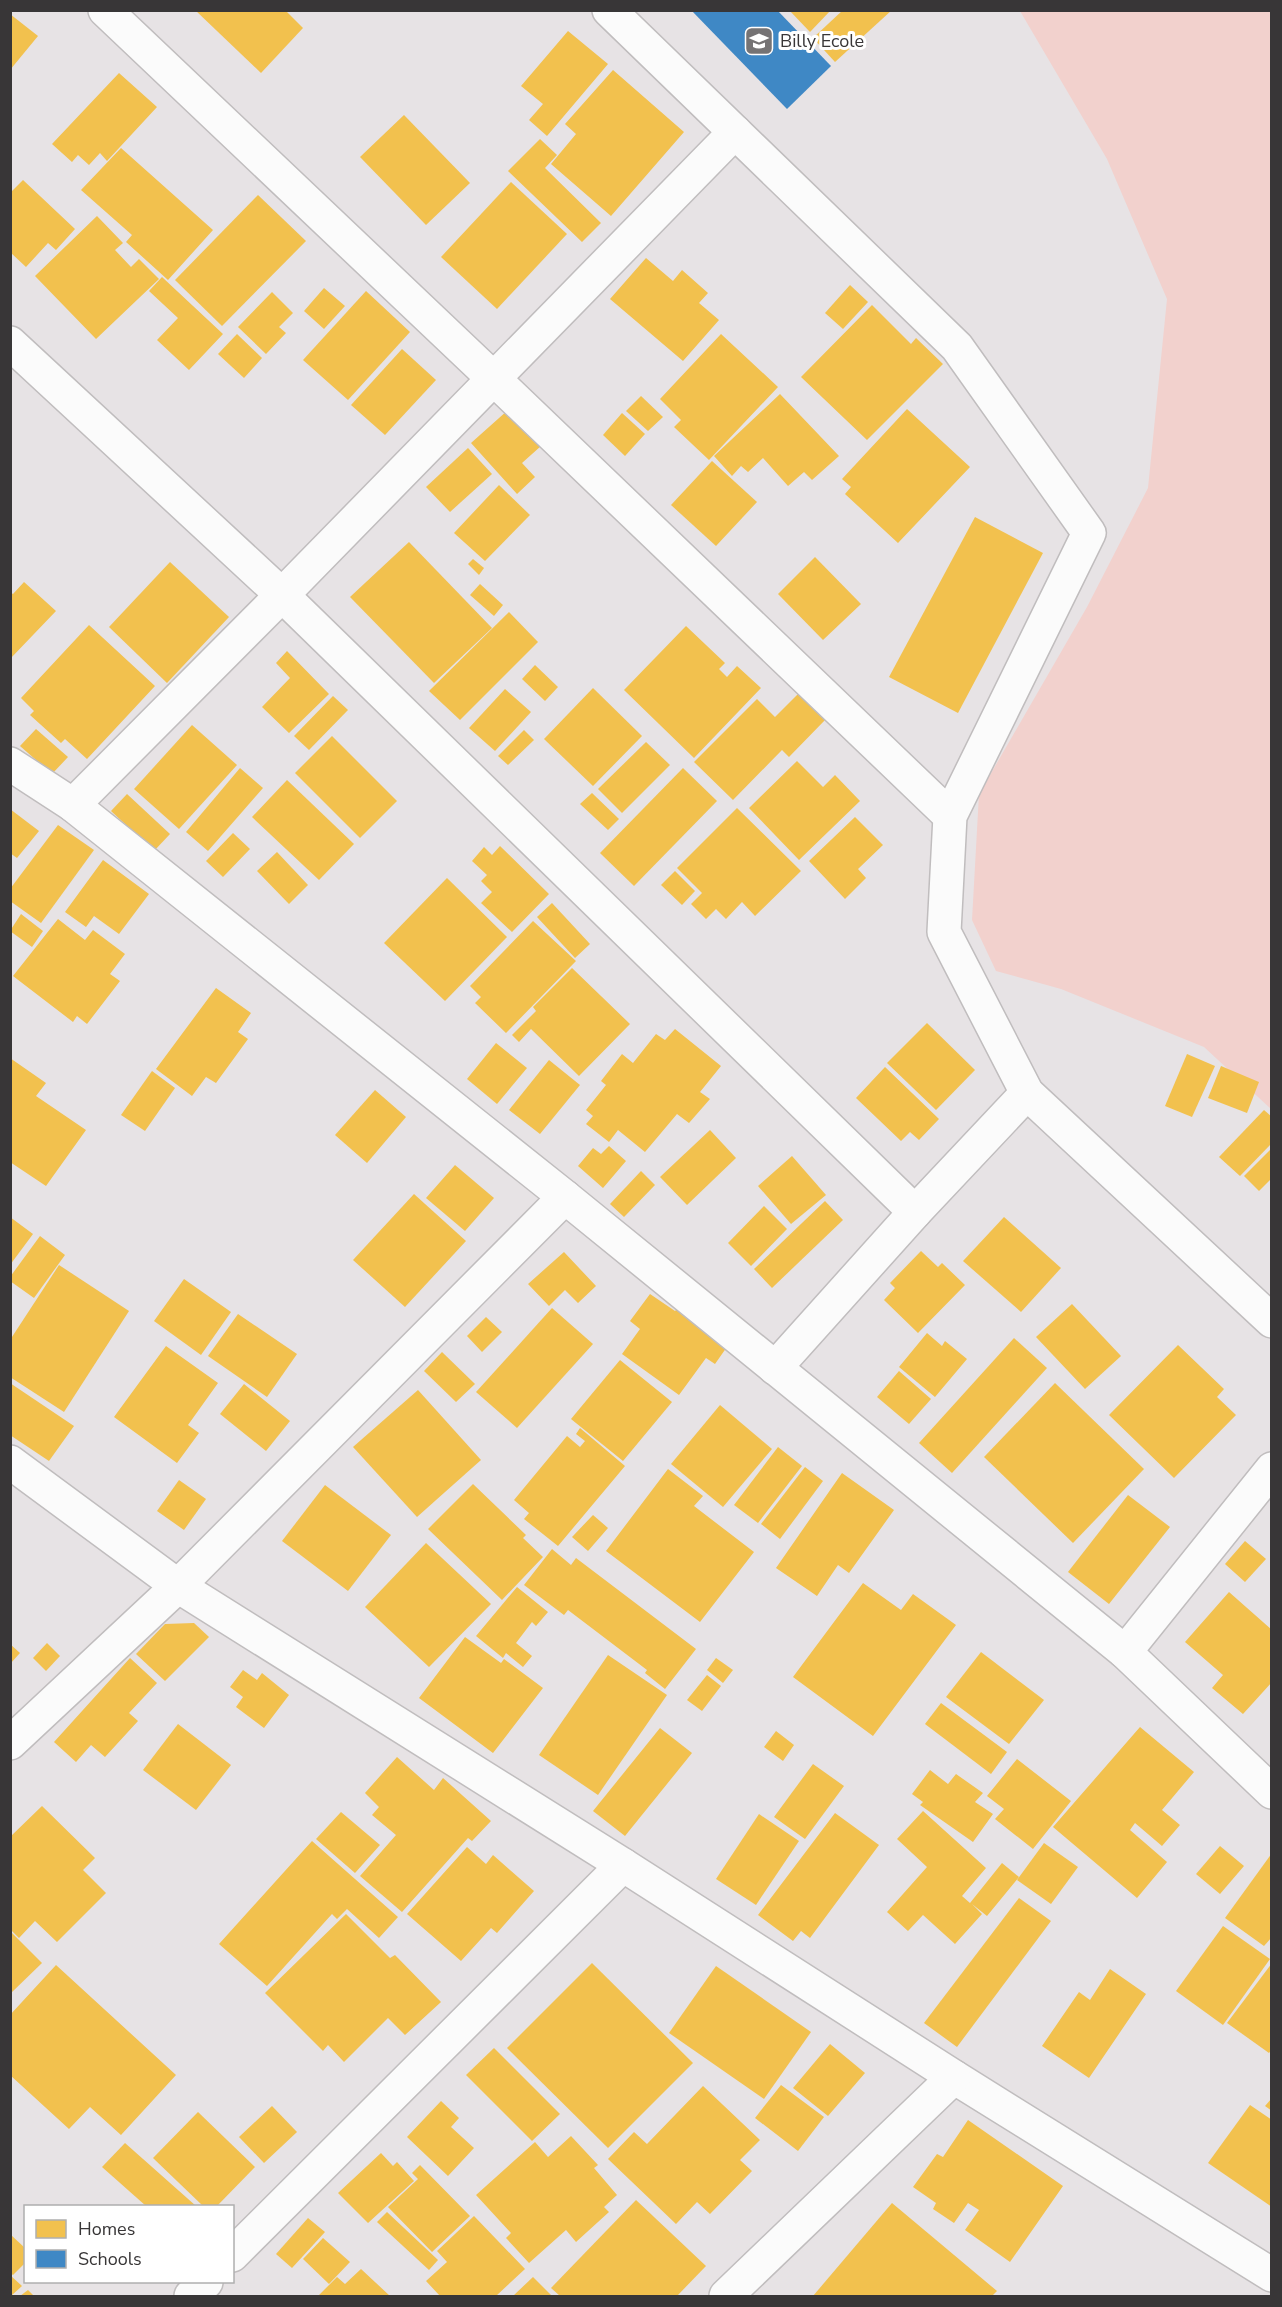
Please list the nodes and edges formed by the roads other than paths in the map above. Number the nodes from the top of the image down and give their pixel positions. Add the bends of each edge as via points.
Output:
1 (105, 10) edge
2 (609, 10) edge
3 (735, 132) junction
4 (10, 343) edge
5 (494, 378) junction
6 (282, 595) junction
7 (10, 764) edge
8 (73, 805) junction
9 (950, 816) junction
10 (1027, 1093) junction
11 (565, 1197) junction
12 (915, 1212) junction
13 (1272, 1321) edge
14 (775, 1368) junction
15 (10, 1462) edge
16 (1272, 1469) edge
17 (178, 1587) junction
18 (1125, 1652) junction
19 (10, 1743) edge
20 (1272, 1792) edge
21 (623, 1865) junction
22 (954, 2077) junction
23 (234, 2253) edge
24 (1272, 2275) edge
25 (205, 2283) edge
26 (191, 2296) edge
27 (726, 2296) edge

1 - 5 street
2 - 3 street
3 - 5 street
3 - 9 street via 957,347 1089,533
4 - 6 street
5 - 6 street
5 - 9 street
6 - 8 street
6 - 12 street
7 - 8 street
8 - 11 street
9 - 10 street via 944,932
10 - 12 street
10 - 13 street
11 - 14 street
11 - 17 street
12 - 14 street
14 - 18 street
15 - 17 street
16 - 18 street
17 - 19 street
17 - 21 street
18 - 20 street
21 - 22 street
21 - 23 street
22 - 24 street
22 - 27 street
25 - 26 street

